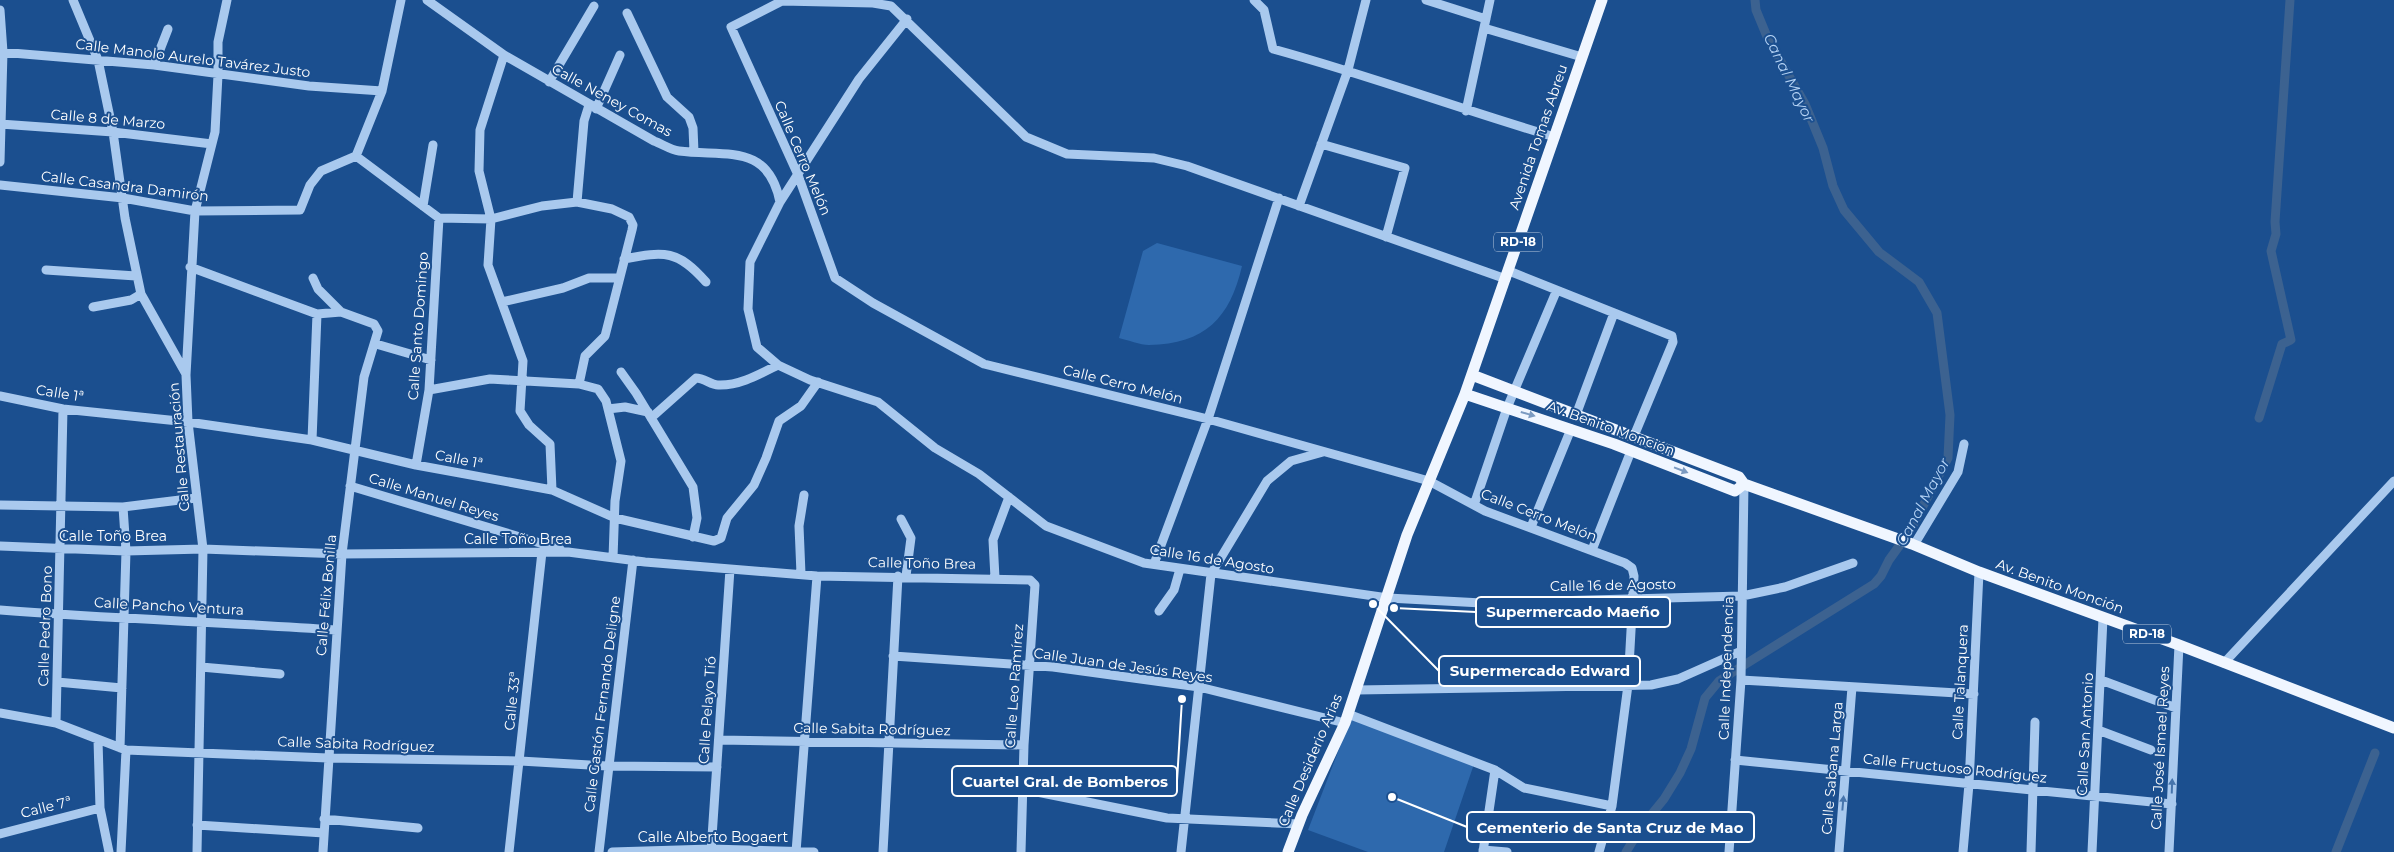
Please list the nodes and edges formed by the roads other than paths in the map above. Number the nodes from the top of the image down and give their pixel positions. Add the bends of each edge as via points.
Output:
1 (72, 0) edge
2 (227, 0) edge
3 (401, 0) edge
4 (426, 0) edge
5 (1254, 0) edge
6 (1366, 0) edge
7 (1426, 0) edge
8 (1490, 0) edge
9 (1602, 0) edge
10 (594, 6) dead end
11 (0, 10) edge
12 (627, 13) dead end
13 (907, 19) junction
14 (1485, 24) junction
15 (168, 29) dead end
16 (2, 52) edge
17 (504, 55) junction
18 (620, 55) dead end
19 (1582, 57) junction
20 (98, 60) junction
21 (154, 65) junction
22 (1348, 70) junction
23 (218, 75) junction
24 (549, 82) junction
25 (382, 91) junction
26 (593, 107) junction
27 (1466, 111) junction
28 (1, 124) edge
29 (113, 132) junction
30 (1555, 137) junction
31 (212, 144) junction
32 (1321, 144) junction
33 (433, 145) dead end
34 (694, 152) junction
35 (356, 156) junction
36 (0, 162) edge
37 (798, 175) junction
38 (0, 185) edge
39 (123, 198) junction
40 (1279, 198) junction
41 (577, 202) junction
42 (780, 202) junction
43 (423, 206) junction
44 (1299, 206) junction
45 (195, 211) junction
46 (439, 218) junction
47 (491, 219) junction
48 (1386, 237) junction
49 (624, 259) junction
50 (190, 267) junction
51 (46, 270) dead end
52 (1507, 275) junction
53 (136, 276) junction
54 (313, 278) dead end
55 (619, 278) junction
56 (706, 282) dead end
57 (1556, 292) junction
58 (141, 294) junction
59 (502, 302) junction
60 (92, 307) dead end
61 (341, 312) junction
62 (1614, 313) junction
63 (317, 314) junction
64 (376, 344) junction
65 (431, 360) junction
66 (778, 366) junction
67 (621, 372) dead end
68 (186, 375) junction
69 (1472, 375) junction
70 (522, 380) junction
71 (818, 382) junction
72 (579, 384) junction
73 (429, 390) junction
74 (1513, 393) junction
75 (1465, 394) junction
76 (0, 396) edge
77 (1507, 408) junction
78 (63, 409) junction
79 (608, 409) junction
80 (1576, 415) junction
81 (650, 416) junction
82 (1208, 419) junction
83 (188, 422) junction
84 (1571, 429) junction
85 (1634, 436) junction
86 (312, 440) junction
87 (1964, 444) dead end
88 (354, 451) junction
89 (1631, 451) junction
90 (1324, 452) junction
91 (416, 465) junction
92 (1429, 481) junction
93 (2394, 481) edge
94 (1744, 484) junction
95 (350, 486) junction
96 (552, 490) junction
97 (804, 495) dead end
98 (1008, 497) junction
99 (196, 498) junction
100 (0, 505) edge
101 (1474, 505) junction
102 (62, 506) junction
103 (123, 507) junction
104 (615, 518) junction
105 (901, 519) dead end
106 (1530, 527) junction
107 (693, 537) junction
108 (1913, 544) junction
109 (0, 546) edge
110 (203, 549) junction
111 (61, 550) junction
112 (1592, 550) junction
113 (126, 551) junction
114 (542, 552) junction
115 (568, 552) junction
116 (342, 554) junction
117 (613, 558) junction
118 (633, 560) junction
119 (1853, 563) dead end
120 (1154, 564) junction
121 (1180, 568) junction
122 (730, 569) junction
123 (1979, 572) junction
124 (801, 574) junction
125 (1211, 574) junction
126 (817, 576) junction
127 (902, 576) junction
128 (995, 578) junction
129 (1033, 582) joint
130 (1742, 596) junction
131 (1388, 598) junction
132 (1634, 598) junction
133 (0, 610) edge
134 (1159, 611) dead end
135 (58, 614) junction
136 (2103, 618) junction
137 (124, 619) junction
138 (202, 621) junction
139 (336, 630) junction
140 (2179, 645) junction
141 (1741, 654) junction
142 (893, 656) junction
143 (2224, 662) junction
144 (1029, 666) junction
145 (201, 667) junction
146 (280, 674) dead end
147 (1741, 678) junction
148 (2101, 680) junction
149 (57, 682) junction
150 (1628, 685) junction
151 (1852, 686) junction
152 (1199, 687) junction
153 (122, 688) junction
154 (1357, 690) junction
155 (1974, 694) junction
156 (2176, 708) junction
157 (0, 713) edge
158 (1347, 719) junction
159 (2035, 722) dead end
160 (56, 723) junction
161 (2394, 728) edge
162 (2098, 730) junction
163 (98, 740) junction
164 (719, 740) junction
165 (805, 742) junction
166 (888, 742) junction
167 (1024, 745) junction
168 (123, 749) junction
169 (2151, 750) dead end
170 (199, 752) junction
171 (328, 758) junction
172 (1735, 760) junction
173 (520, 761) junction
174 (608, 766) junction
175 (717, 767) junction
176 (1495, 770) junction
177 (1846, 770) junction
178 (1969, 784) junction
179 (1022, 790) junction
180 (2034, 791) junction
181 (2096, 797) junction
182 (2172, 804) junction
183 (1612, 806) junction
184 (100, 808) junction
185 (324, 819) junction
186 (1185, 819) junction
187 (1298, 824) junction
188 (197, 826) junction
189 (418, 828) dead end
190 (324, 833) junction
191 (0, 834) edge
192 (711, 851) edge
193 (1483, 851) edge
194 (109, 852) edge
195 (120, 852) edge
196 (197, 852) edge
197 (323, 852) edge
198 (509, 852) edge
199 (599, 852) edge
200 (612, 852) edge
201 (796, 852) edge
202 (814, 852) edge
203 (883, 852) edge
204 (1021, 852) edge
205 (1181, 852) edge
206 (1288, 852) edge
207 (1507, 852) edge
208 (1599, 852) edge
209 (1729, 852) edge
210 (1839, 852) edge
211 (1963, 852) edge
212 (2032, 852) edge
213 (2092, 852) edge
214 (2169, 852) edge

1 - 20 street, Calle Restauración
2 - 23 street via 218,42
3 - 25 street
4 - 17 street, Calle Neney Comas
5 - 22 street via 1264,10 1273,49
6 - 22 street
7 - 14 street
8 - 14 street
9 - 19 main road, Avenida Tomas Abreu / RD-18
10 - 24 street
11 - 16 street
12 - 34 street via 667,97 689,117
13 - 37 street, Calle 16 de Agosto via 859,79
13 - 37 street, Calle Cerro Melón via 892,6 873,3 782,1 733,25 732,31
13 - 40 street, Calle Cerro Melón via 1026,137 1066,154 1154,158
14 - 19 street
14 - 27 street
15 - 21 street
16 - 20 street, Calle Manolo Aurelo Tavárez Justo
16 - 28 street
17 - 24 street, Calle Neney Comas
17 - 47 street via 480,130 479,171
18 - 26 street
19 - 30 main road, Avenida Tomas Abreu / RD-18
20 - 21 street, Calle Manolo Aurelo Tavárez Justo
20 - 29 street, Calle Restauración
21 - 23 street, Calle Manolo Aurelo Tavárez Justo
22 - 27 street
22 - 32 street
23 - 25 street, Calle Manolo Aurelo Tavárez Justo
23 - 31 street
24 - 26 street, Calle Neney Comas
25 - 35 street
26 - 34 street, Calle Neney Comas via 677,151
26 - 41 street via 584,121
27 - 30 street
28 - 29 street, Calle 8 de Marzo
28 - 36 street
29 - 31 street, Calle 8 de Marzo
29 - 39 street, Calle Restauración
30 - 52 main road, Avenida Tomas Abreu / RD-18
31 - 45 street
32 - 44 street
32 - 48 street via 1405,168
33 - 43 street
34 - 42 street, Calle Neney Comas via 745,156 758,162 776,184
35 - 43 street
35 - 45 street, Calle Casandra Damirón via 321,171 310,185 302,207 296,212
37 - 42 street, Calle 16 de Agosto
37 - 82 street, Calle Cerro Melón via 835,278 873,303 984,364
38 - 39 street, Calle Casandra Damirón
39 - 45 street, Calle Casandra Damirón
39 - 53 street, Calle Restauración
40 - 44 street, Calle Cerro Melón
40 - 82 street
41 - 47 street via 542,206
41 - 49 street via 629,216 633,225
42 - 66 street, Calle 16 de Agosto via 750,262 748,309 757,346
43 - 46 street
44 - 48 street, Calle Cerro Melón
45 - 50 street
46 - 47 street
46 - 65 street, Calle Santo Domingo
47 - 59 street via 488,265
48 - 52 street, Calle Cerro Melón
49 - 55 street
49 - 56 street via 661,254 678,257 691,265
50 - 63 street
50 - 68 street
51 - 53 street
52 - 57 street, Calle Cerro Melón
52 - 69 main road, Avenida Tomas Abreu / RD-18
53 - 58 street, Calle Restauración
54 - 61 street via 318,289
55 - 59 street via 589,278 563,288
55 - 72 street via 605,336 584,356
57 - 62 street, Calle Cerro Melón
57 - 74 street
58 - 60 street via 131,300
58 - 68 street, Calle Restauración
59 - 70 street via 523,362
61 - 63 street
61 - 64 street via 376,326
62 - 80 street
62 - 85 street, Calle Cerro Melón via 1672,336 1673,342
63 - 86 street
64 - 65 street
64 - 88 street, Calle Félix Bonilla via 364,377
65 - 73 street, Calle Santo Domingo
66 - 71 street, Calle 16 de Agosto
66 - 81 street via 752,378 725,385 716,386 696,378
67 - 81 street
68 - 83 street, Calle Restauración
69 - 74 main road, Av. Benito Monción / RD-18
69 - 75 main road, Avenida Tomas Abreu / RD-18
70 - 72 street
70 - 73 street via 475,381
70 - 96 street via 520,410 529,425 550,444
71 - 98 street, Calle 16 de Agosto via 878,402 935,448 979,474
71 - 107 street, Calle 1ª via 801,406 779,421 754,485 727,518 719,539
72 - 79 street via 598,389
73 - 91 street, Calle Santo Domingo
74 - 77 street
74 - 80 main road, Av. Benito Monción / RD-18
75 - 77 main road, Av. Benito Monción / RD-18
75 - 92 main road, Avenida Tomas Abreu / RD-18
76 - 78 street, Calle 1ª
77 -> 84 main road, Av. Benito Monción / RD-18
77 - 101 street
78 - 83 street, Calle 1ª
78 - 102 street, Calle Pedro Bono
79 - 81 street via 625,407
79 - 104 street via 621,461
80 - 85 main road, Av. Benito Monción / RD-18
81 - 107 street via 693,487 697,518
82 - 90 street, Calle Cerro Melón
82 - 120 street
83 - 86 street, Calle 1ª
83 - 99 street, Calle Restauración
84 - 89 main road, Av. Benito Monción / RD-18
84 - 106 street
85 - 94 main road, Av. Benito Monción / RD-18 via 1740,477
86 - 88 street, Calle 1ª
87 - 108 street via 1958,472
88 - 91 street, Calle 1ª
88 - 95 street, Calle Félix Bonilla
89 -> 94 main road, Av. Benito Monción / RD-18 via 1735,491
89 - 112 street
90 - 92 street, Calle Cerro Melón
90 - 125 street via 1292,461 1266,481
91 - 96 street, Calle 1ª
92 - 101 street, Calle Cerro Melón
92 - 131 main road, Calle Desiderio Arias via 1407,535
93 - 143 street
94 - 108 main road, Av. Benito Monción / RD-18
94 - 130 street, Calle Independencia
95 - 115 street, Calle Manuel Reyes
95 - 116 street, Calle Félix Bonilla
96 - 104 street, Calle 1ª
97 - 124 street via 799,526
98 - 120 street, Calle 16 de Agosto via 1046,526
98 - 128 street via 993,540
99 - 103 street
99 - 110 street, Calle Restauración
100 - 102 street
101 - 106 street, Calle Cerro Melón
102 - 103 street
102 - 111 street, Calle Pedro Bono
103 - 113 street
104 - 107 street, Calle 1ª
104 - 117 street
105 - 127 street via 911,538
106 - 112 street, Calle Cerro Melón
108 - 123 main road, Av. Benito Monción / RD-18
109 - 111 street, Calle Toño Brea
110 - 113 street, Calle Toño Brea
110 - 116 street, Calle Toño Brea
110 - 138 street, Calle Restauración
111 - 113 street, Calle Toño Brea
111 - 135 street, Calle Pedro Bono
112 - 132 street, Calle Cerro Melón via 1632,568
113 - 137 street
114 - 115 street, Calle Toño Brea
114 - 116 street, Calle Toño Brea
114 - 173 street, Calle 33ª
115 - 117 street, Calle Toño Brea
116 - 139 street, Calle Félix Bonilla
117 - 118 street, Calle Toño Brea
118 - 122 street, Calle Toño Brea
118 - 174 street, Calle Gastón Fernando Deligne
119 - 130 street, Calle 16 de Agosto via 1778,589
120 - 121 street, Calle 16 de Agosto
121 - 125 street, Calle 16 de Agosto
121 - 134 street via 1174,590
122 - 124 street, Calle Toño Brea
122 - 164 street, Calle Pelayo Tió
123 - 136 main road, Av. Benito Monción / RD-18
123 - 155 street, Calle Talanquera
124 - 126 street, Calle Toño Brea
125 - 131 street, Calle 16 de Agosto
125 - 152 street
126 - 127 street, Calle Toño Brea
126 - 165 street
127 - 128 street, Calle Toño Brea
127 - 142 street
128 - 129 street, Calle Toño Brea
129 - 144 street, Calle Leo Ramírez
130 - 132 street, Calle 16 de Agosto
130 - 141 street, Calle Independencia
131 - 132 street, Calle 16 de Agosto via 1482,603
131 - 154 main road, Calle Desiderio Arias
132 - 150 street
133 - 135 street, Calle Pancho Ventura
135 - 137 street, Calle Pancho Ventura
135 - 149 street, Calle Pedro Bono
136 - 140 main road, Av. Benito Monción / RD-18
136 - 148 street, Calle San Antonio
137 - 138 street, Calle Pancho Ventura
137 - 153 street
138 - 139 street, Calle Pancho Ventura
138 - 145 street, Calle Restauración
139 - 171 street, Calle Félix Bonilla
140 - 143 main road, Av. Benito Monción / RD-18
140 - 156 street, Calle José Ismael Reyes
141 - 147 street, Calle Independencia
141 - 150 street via 1678,679 1651,685
142 - 144 street, Calle Juan de Jesús Reyes
142 - 166 street
143 - 161 main road, Av. Benito Monción / RD-18
144 - 152 street, Calle Juan de Jesús Reyes
144 - 167 street, Calle Leo Ramírez
145 - 146 street
145 - 170 street, Calle Restauración
147 - 151 street
147 - 172 street, Calle Independencia
148 - 156 street
148 - 162 street, Calle San Antonio
149 - 153 street
149 - 160 street, Calle Pedro Bono
150 - 154 street
150 - 183 street
151 - 155 street
151 - 177 street, Calle Sabana Larga
152 - 158 street, Calle Juan de Jesús Reyes
152 - 186 street
153 - 168 street
154 - 158 main road, Calle Desiderio Arias
155 - 178 street, Calle Talanquera
182 -> 156 street, Calle José Ismael Reyes
157 - 160 street, Calle Sabita Rodríguez
158 - 176 street, Calle Juan de Jesús Reyes
158 - 187 main road, Calle Desiderio Arias
159 - 180 street
160 - 163 street, Calle Sabita Rodríguez
162 - 169 street
162 - 181 street, Calle San Antonio
163 - 168 street, Calle Sabita Rodríguez
163 - 184 street
164 - 165 street, Calle Sabita Rodríguez
164 - 175 street, Calle Pelayo Tió
165 - 166 street, Calle Sabita Rodríguez
165 - 201 street
166 - 167 street, Calle Sabita Rodríguez
166 - 203 street
167 - 179 street, Calle Leo Ramírez
168 - 170 street, Calle Sabita Rodríguez
168 - 195 street
170 - 171 street, Calle Sabita Rodríguez
170 - 188 street, Calle Restauración
171 - 173 street, Calle Sabita Rodríguez
171 - 185 street, Calle Félix Bonilla
172 - 177 street, Calle Fructuoso Rodríguez
172 - 209 street, Calle Independencia
173 - 174 street, Calle Sabita Rodríguez
173 - 198 street, Calle 33ª
174 - 175 street, Calle Sabita Rodríguez
174 - 199 street, Calle Gastón Fernando Deligne
175 - 192 street, Calle Pelayo Tió
176 - 183 street, Calle Juan de Jesús Reyes via 1524,788
176 - 193 street
177 - 178 street, Calle Fructuoso Rodríguez
210 -> 177 street, Calle Sabana Larga
178 - 180 street, Calle Fructuoso Rodríguez
178 - 211 street, Calle Talanquera
179 - 186 street
179 - 204 street, Calle Leo Ramírez
180 - 181 street, Calle Fructuoso Rodríguez
180 - 212 street
181 - 182 street, Calle Fructuoso Rodríguez
181 - 213 street, Calle San Antonio
182 - 214 street, Calle José Ismael Reyes
183 - 208 street
184 - 191 street, Calle 7ª
184 - 194 street
185 - 189 street
185 - 190 street, Calle Félix Bonilla
186 - 187 street
186 - 205 street
187 - 206 main road, Calle Desiderio Arias
188 - 190 street
188 - 196 street, Calle Restauración
190 - 197 street, Calle Félix Bonilla
192 - 200 street, Calle Alberto Bogaert
192 - 201 street, Calle Alberto Bogaert
193 - 207 street
201 - 202 street, Calle Alberto Bogaert

